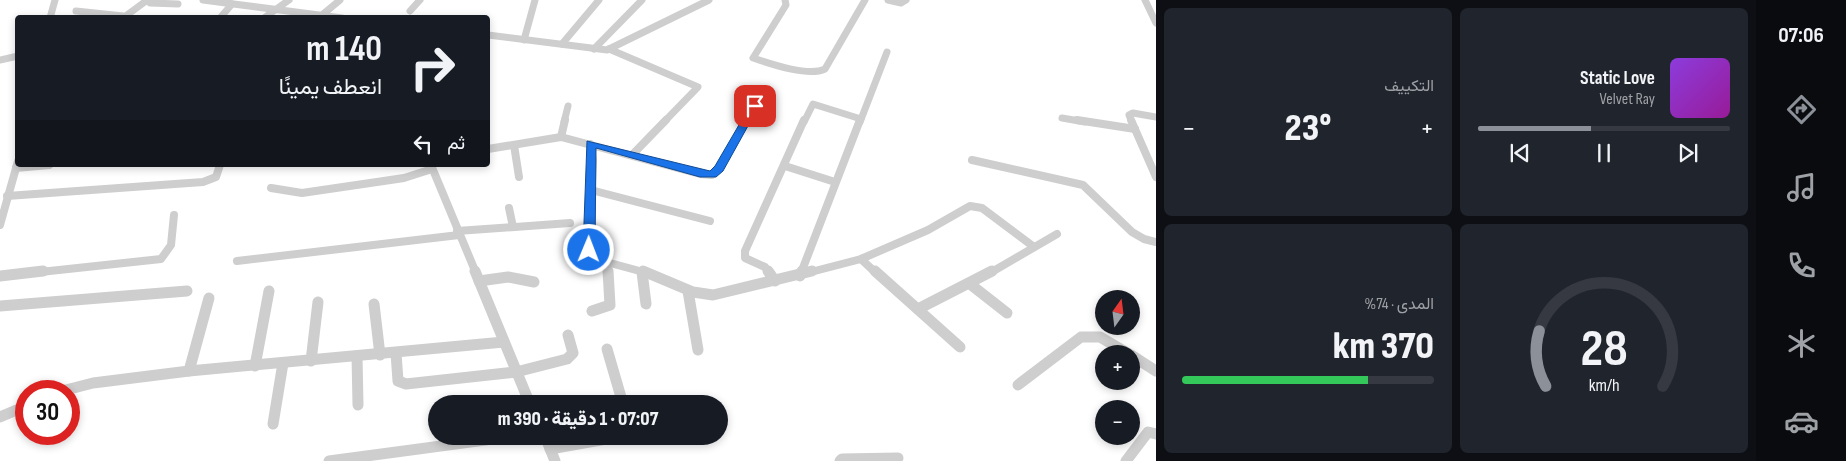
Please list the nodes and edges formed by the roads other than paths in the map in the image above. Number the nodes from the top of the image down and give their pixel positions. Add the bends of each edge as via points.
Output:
1 (55, 0) edge
2 (203, 0) edge
3 (289, 0) edge
4 (340, 0) edge
5 (420, 0) edge
6 (535, 0) edge
7 (600, 0) edge
8 (642, 0) edge
9 (709, 0) edge
10 (785, 0) edge
11 (865, 0) edge
12 (888, 0) edge
13 (906, 0) edge
14 (1145, 0) edge
15 (147, 1) edge
16 (178, 4) dead end
17 (232, 4) junction
18 (276, 10) junction
19 (285, 11) junction
20 (410, 11) dead end
21 (76, 12) dead end
22 (51, 15) edge
23 (104, 15) edge
24 (126, 15) edge
25 (223, 15) edge
26 (268, 15) edge
27 (289, 15) edge
28 (322, 15) joint
29 (1156, 23) edge
30 (490, 35) edge
31 (524, 40) junction
32 (562, 44) junction
33 (594, 48) junction
34 (609, 49) junction
35 (887, 52) dead end
36 (15, 57) edge
37 (0, 60) edge
38 (568, 106) dead end
39 (755, 106) dead end
40 (1156, 117) edge
41 (1062, 118) dead end
42 (861, 119) junction
43 (1135, 130) junction
44 (561, 137) junction
45 (590, 144) junction
46 (514, 145) junction
47 (490, 150) edge
48 (632, 155) junction
49 (972, 160) dead end
50 (786, 166) junction
51 (16, 167) edge
52 (220, 167) edge
53 (432, 167) edge
54 (519, 177) dead end
55 (1156, 177) edge
56 (835, 182) junction
57 (271, 188) dead end
58 (591, 190) junction
59 (7, 196) junction
60 (509, 208) dead end
61 (174, 215) dead end
62 (710, 221) dead end
63 (570, 223) dead end
64 (0, 225) edge
65 (513, 227) junction
66 (458, 233) junction
67 (1057, 234) dead end
68 (1156, 242) edge
69 (1034, 248) junction
70 (861, 259) junction
71 (237, 261) dead end
72 (608, 262) junction
73 (642, 272) junction
74 (0, 276) edge
75 (800, 276) junction
76 (480, 281) junction
77 (775, 281) junction
78 (534, 282) dead end
79 (970, 284) junction
80 (187, 291) dead end
81 (269, 291) dead end
82 (688, 291) junction
83 (209, 298) dead end
84 (318, 302) dead end
85 (374, 304) dead end
86 (646, 304) dead end
87 (0, 306) edge
88 (918, 309) junction
89 (592, 311) dead end
90 (1007, 313) dead end
91 (568, 335) dead end
92 (504, 342) junction
93 (1115, 345) edge
94 (960, 347) dead end
95 (608, 349) dead end
96 (698, 350) dead end
97 (396, 353) junction
98 (380, 354) junction
99 (357, 356) junction
100 (310, 361) junction
101 (1140, 361) edge
102 (283, 363) junction
103 (255, 366) junction
104 (189, 370) junction
105 (1156, 371) edge
106 (516, 372) junction
107 (1018, 385) dead end
108 (80, 386) edge
109 (526, 395) edge
110 (621, 395) edge
111 (358, 404) dead end
112 (15, 411) edge
113 (0, 417) edge
114 (273, 424) dead end
115 (1156, 434) edge
116 (449, 445) edge
117 (548, 445) edge
118 (572, 445) edge
119 (550, 449) junction
120 (898, 458) dead end
121 (329, 461) edge
122 (555, 461) edge
123 (840, 461) edge
124 (1126, 461) edge

1 - 22 street
2 - 17 street
3 - 18 street
4 - 28 street
5 - 20 street
6 - 31 street
7 - 32 street
8 - 33 street
9 - 34 street
10 - 11 street via 786,5 753,58 817,73 825,69
12 - 13 street via 901,3
14 - 29 street
15 - 16 street
15 - 24 street
17 - 18 street
17 - 25 street
18 - 19 street
18 - 26 street
19 - 27 street
19 - 28 street
21 - 23 street
30 - 31 street
31 - 32 street
32 - 33 street
33 - 34 street
34 - 48 street via 698,87
35 - 42 street
36 - 37 street
38 - 44 street
39 - 48 street via 719,168 712,174 700,174
40 - 43 street via 1130,114
41 - 43 street
42 - 50 street via 813,104
42 - 56 street
43 - 55 street
44 - 45 street
44 - 46 street
45 - 48 street
45 - 58 street
46 - 47 street
46 - 54 street
49 - 68 street via 1083,186 1132,232
50 - 56 street
50 - 77 street via 744,255 766,268
51 - 59 street
52 - 59 street via 219,174 203,182
53 - 57 street via 404,178 302,193
53 - 66 street
56 - 75 street
58 - 62 street
58 - 72 street via 589,250 594,257
59 - 64 street
60 - 65 street
61 - 74 street via 171,244 167,255 161,259
63 - 65 street
65 - 66 street
66 - 71 street
66 - 76 street
67 - 69 street
69 - 70 street via 982,208 970,206 928,230
69 - 79 street
70 - 75 street
70 - 88 street
72 - 73 street
72 - 89 street via 610,305
73 - 82 street
73 - 86 street
75 - 77 street
76 - 78 street via 508,278
76 - 92 street
77 - 82 street via 712,296
79 - 88 street
79 - 90 street
80 - 87 street
81 - 103 street
82 - 96 street
83 - 104 street
84 - 100 street
85 - 98 street
88 - 94 street
91 - 106 street via 572,356
92 - 97 street
92 - 106 street
93 - 107 street via 1100,336 1090,334 1081,337
95 - 110 street
97 - 98 street
97 - 106 street via 397,377 402,384
98 - 99 street
99 - 100 street
99 - 111 street
100 - 102 street
101 - 105 street
102 - 103 street
102 - 114 street
103 - 104 street
104 - 108 street
106 - 109 street
112 - 113 street
115 - 124 street via 1148,432
116 - 121 street
117 - 119 street
118 - 119 street
119 - 122 street
120 - 123 street

